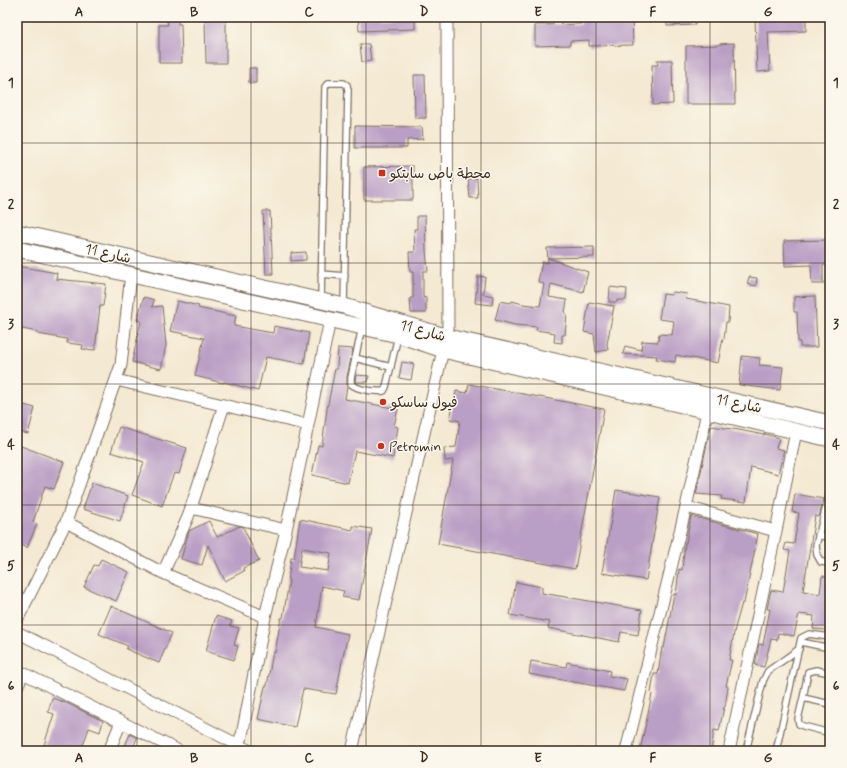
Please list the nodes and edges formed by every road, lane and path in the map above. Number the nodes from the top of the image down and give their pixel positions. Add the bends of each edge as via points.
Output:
1 (447, 17) edge
2 (17, 232) edge
3 (17, 249) edge
4 (131, 274) junction
5 (321, 274) junction
6 (345, 276) junction
7 (321, 301) junction
8 (344, 306) junction
9 (330, 320) junction
10 (362, 327) junction
11 (398, 335) junction
12 (446, 344) junction
13 (355, 358) junction
14 (391, 367) junction
15 (116, 380) junction
16 (710, 397) junction
17 (224, 405) junction
18 (706, 411) junction
19 (830, 423) edge
20 (308, 425) junction
21 (796, 431) junction
22 (830, 439) edge
23 (830, 492) edge
24 (686, 507) junction
25 (191, 508) junction
26 (66, 522) junction
27 (286, 530) junction
28 (776, 531) junction
29 (818, 535) junction
30 (830, 538) edge
31 (830, 563) edge
32 (163, 573) junction
33 (265, 616) junction
34 (17, 620) edge
35 (17, 632) edge
36 (830, 637) edge
37 (801, 642) junction
38 (830, 648) edge
39 (799, 649) junction
40 (20, 671) edge
41 (830, 673) edge
42 (17, 687) edge
43 (802, 698) junction
44 (830, 704) edge
45 (121, 722) junction
46 (830, 733) edge
47 (237, 745) junction
48 (173, 750) edge
49 (109, 751) edge
50 (250, 751) edge
51 (352, 751) edge
52 (626, 751) edge
53 (729, 751) edge
54 (746, 751) edge
55 (776, 751) edge

1 - 12 street
2 - 7 street, شارع 11
3 - 4 street, شارع 11
4 - 9 street, شارع 11
4 - 15 street via 121,365
5 - 6 lane
5 - 6 lane via 325,88 328,83 344,83 348,85
5 - 7 lane
6 - 8 lane
7 - 8 street, شارع 11
8 - 12 street, شارع 11
9 - 10 street, شارع 11
9 - 20 street
10 - 11 street, شارع 11
10 - 13 lane
11 - 12 street, شارع 11
11 - 14 lane
12 - 16 street, شارع 11
12 - 18 street, شارع 11
12 - 51 street
13 - 14 lane
13 - 14 lane via 351,378 351,384 355,387 384,391
15 - 17 street
15 - 26 street
16 - 18 street
16 - 19 street, شارع 11
17 - 20 street
17 - 25 street
18 - 21 street, شارع 11
18 - 24 street
20 - 27 street
21 - 22 street, شارع 11
21 - 28 street
23 - 29 lane
24 - 28 street
24 - 52 street
25 - 27 street
25 - 32 street
26 - 32 street
26 - 34 street
27 - 33 street
28 - 53 street
29 - 30 lane
29 - 31 lane via 817,555 821,562
32 - 33 street
33 - 47 street via 242,735
35 - 47 street
36 - 37 lane via 809,634 802,638
37 - 38 lane
37 - 39 lane
39 - 54 lane via 768,671 763,681
39 - 55 lane
40 - 42 street
40 - 45 street
41 - 43 lane via 816,670 808,672
43 - 44 lane
43 - 46 lane via 799,724
45 - 48 street
45 - 49 street
47 - 50 street

